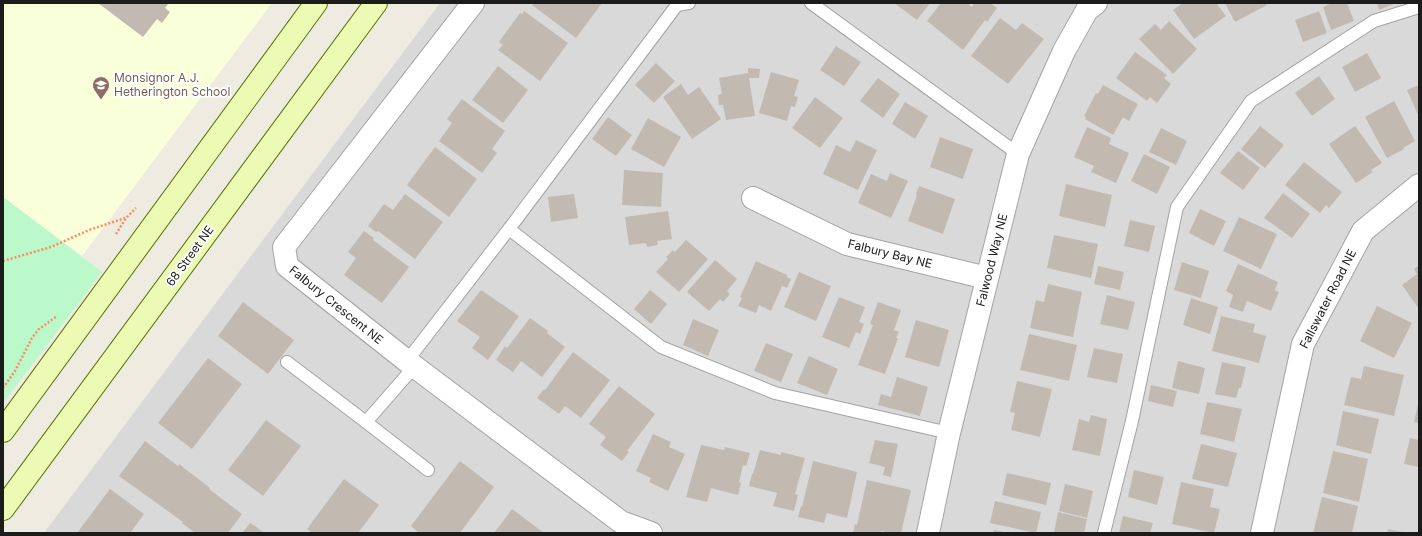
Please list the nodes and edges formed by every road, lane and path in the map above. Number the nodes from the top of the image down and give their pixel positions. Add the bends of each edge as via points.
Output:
1 (316, 3) edge
2 (376, 3) edge
3 (473, 3) edge
4 (689, 3) edge
5 (811, 3) edge
6 (1087, 5) edge
7 (1419, 7) edge
8 (1018, 154) junction
9 (1419, 185) edge
10 (753, 198) dead end
11 (126, 218) dead end
12 (509, 229) junction
13 (3, 260) edge
14 (987, 278) junction
15 (287, 362) dead end
16 (410, 364) junction
17 (366, 422) junction
18 (3, 431) edge
19 (948, 433) junction
20 (428, 470) dead end
21 (3, 509) edge
22 (617, 528) edge
23 (651, 533) edge
24 (928, 533) edge
25 (1104, 533) edge
26 (1262, 533) edge

1 - 18 main road
2 - 21 main road, 68 Street NE
3 - 16 street, Falbury Crescent NE via 284,247 287,266
4 - 12 lane via 677,5
5 - 8 lane
6 - 8 street, Falwood Way NE
7 - 25 lane via 1374,21 1251,101 1178,207 1132,421
8 - 14 street, Falwood Way NE
9 - 26 street, Fallswater Road NE via 1363,231 1303,344
10 - 14 street, Falbury Bay NE via 848,244
11 - 13 path via 51,246
12 - 16 lane
12 - 19 lane via 661,347 776,393
14 - 19 street, Falwood Way NE
15 - 17 lane
16 - 17 lane
16 - 22 street, Falbury Crescent NE
17 - 20 lane
19 - 24 street, Falwood Way NE
22 - 23 street, Falbury Crescent NE

